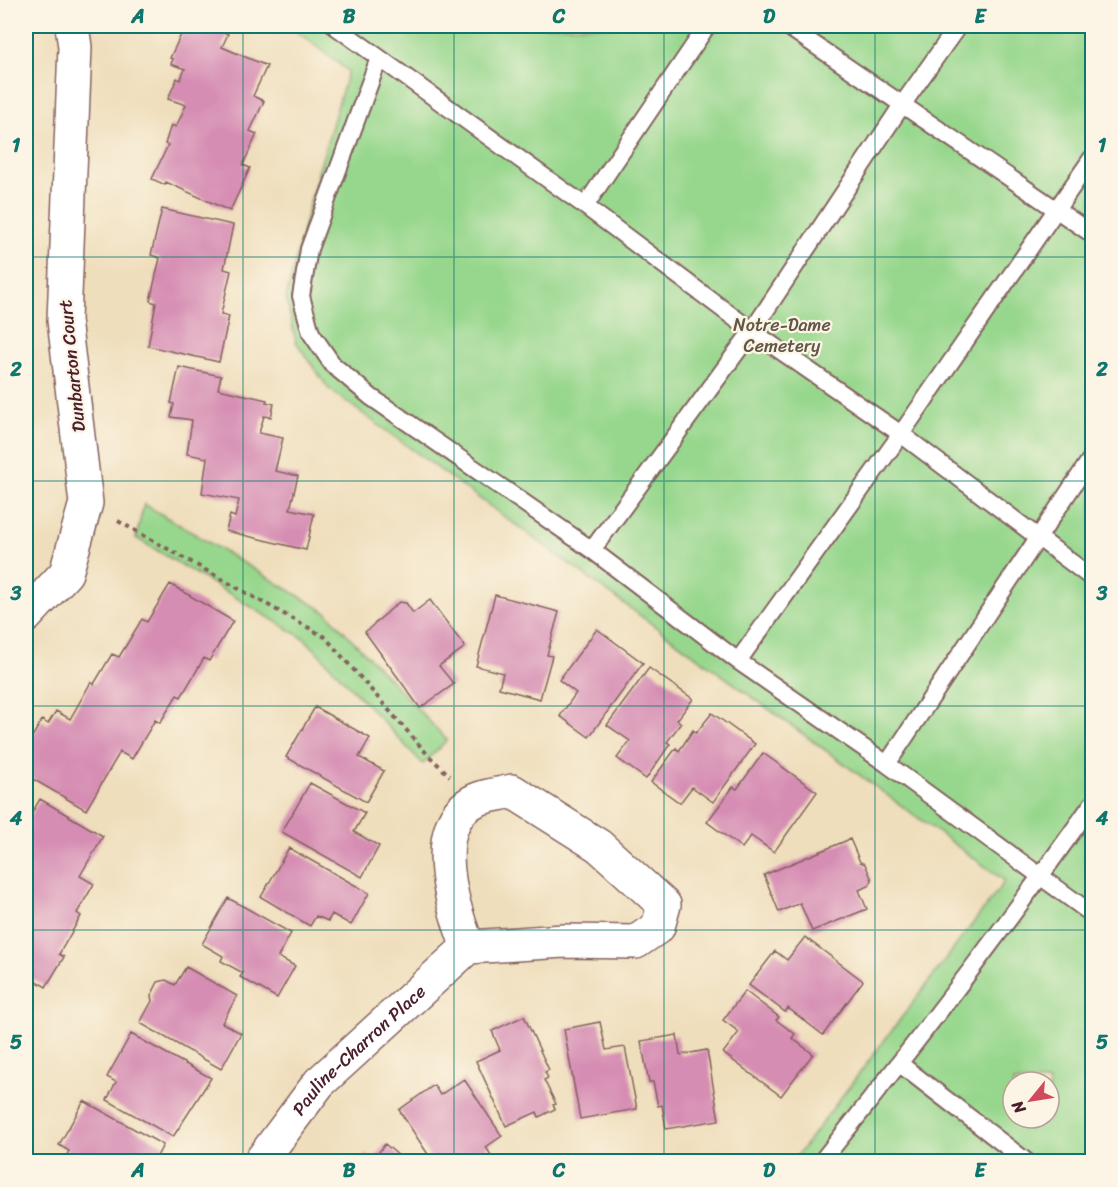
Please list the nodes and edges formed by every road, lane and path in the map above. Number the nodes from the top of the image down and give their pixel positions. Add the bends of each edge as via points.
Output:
1 (72, 26) edge
2 (335, 26) edge
3 (707, 26) edge
4 (788, 26) edge
5 (958, 26) edge
6 (379, 58) junction
7 (902, 105) junction
8 (1092, 158) edge
9 (585, 206) junction
10 (1058, 210) junction
11 (1092, 234) edge
12 (752, 331) junction
13 (901, 434) junction
14 (1092, 457) edge
15 (86, 503) junction
16 (1037, 538) junction
17 (592, 550) junction
18 (1092, 578) edge
19 (26, 616) edge
20 (738, 661) junction
21 (887, 764) junction
22 (476, 800) junction
23 (1092, 804) edge
24 (1041, 877) junction
25 (1092, 914) edge
26 (468, 947) junction
27 (900, 1064) junction
28 (260, 1161) edge
29 (821, 1161) edge
30 (1027, 1161) edge

1 - 15 street, Dunbarton Court via 75,47 64,320
2 - 6 lane
3 - 9 lane
4 - 7 lane
5 - 7 lane
6 - 9 lane
6 - 17 lane via 309,249 301,296 310,333 333,365 371,397
7 - 10 lane
7 - 12 lane
8 - 10 lane
9 - 12 lane
10 - 11 lane
10 - 13 lane
12 - 13 lane
12 - 17 lane
13 - 16 lane
13 - 20 lane
14 - 16 lane
15 - 19 street, Dunbarton Court via 66,573
15 - 22 path via 325,637 429,756
16 - 18 lane
16 - 21 lane
17 - 20 lane
20 - 21 lane
21 - 24 lane
22 - 26 street via 454,819 448,842 456,915
22 - 26 street via 512,791 599,846 664,905 658,927 636,942 564,941
23 - 24 lane
24 - 25 lane
24 - 27 lane
26 - 28 street, Pauline-Charron Place via 319,1083
27 - 29 lane
27 - 30 lane

